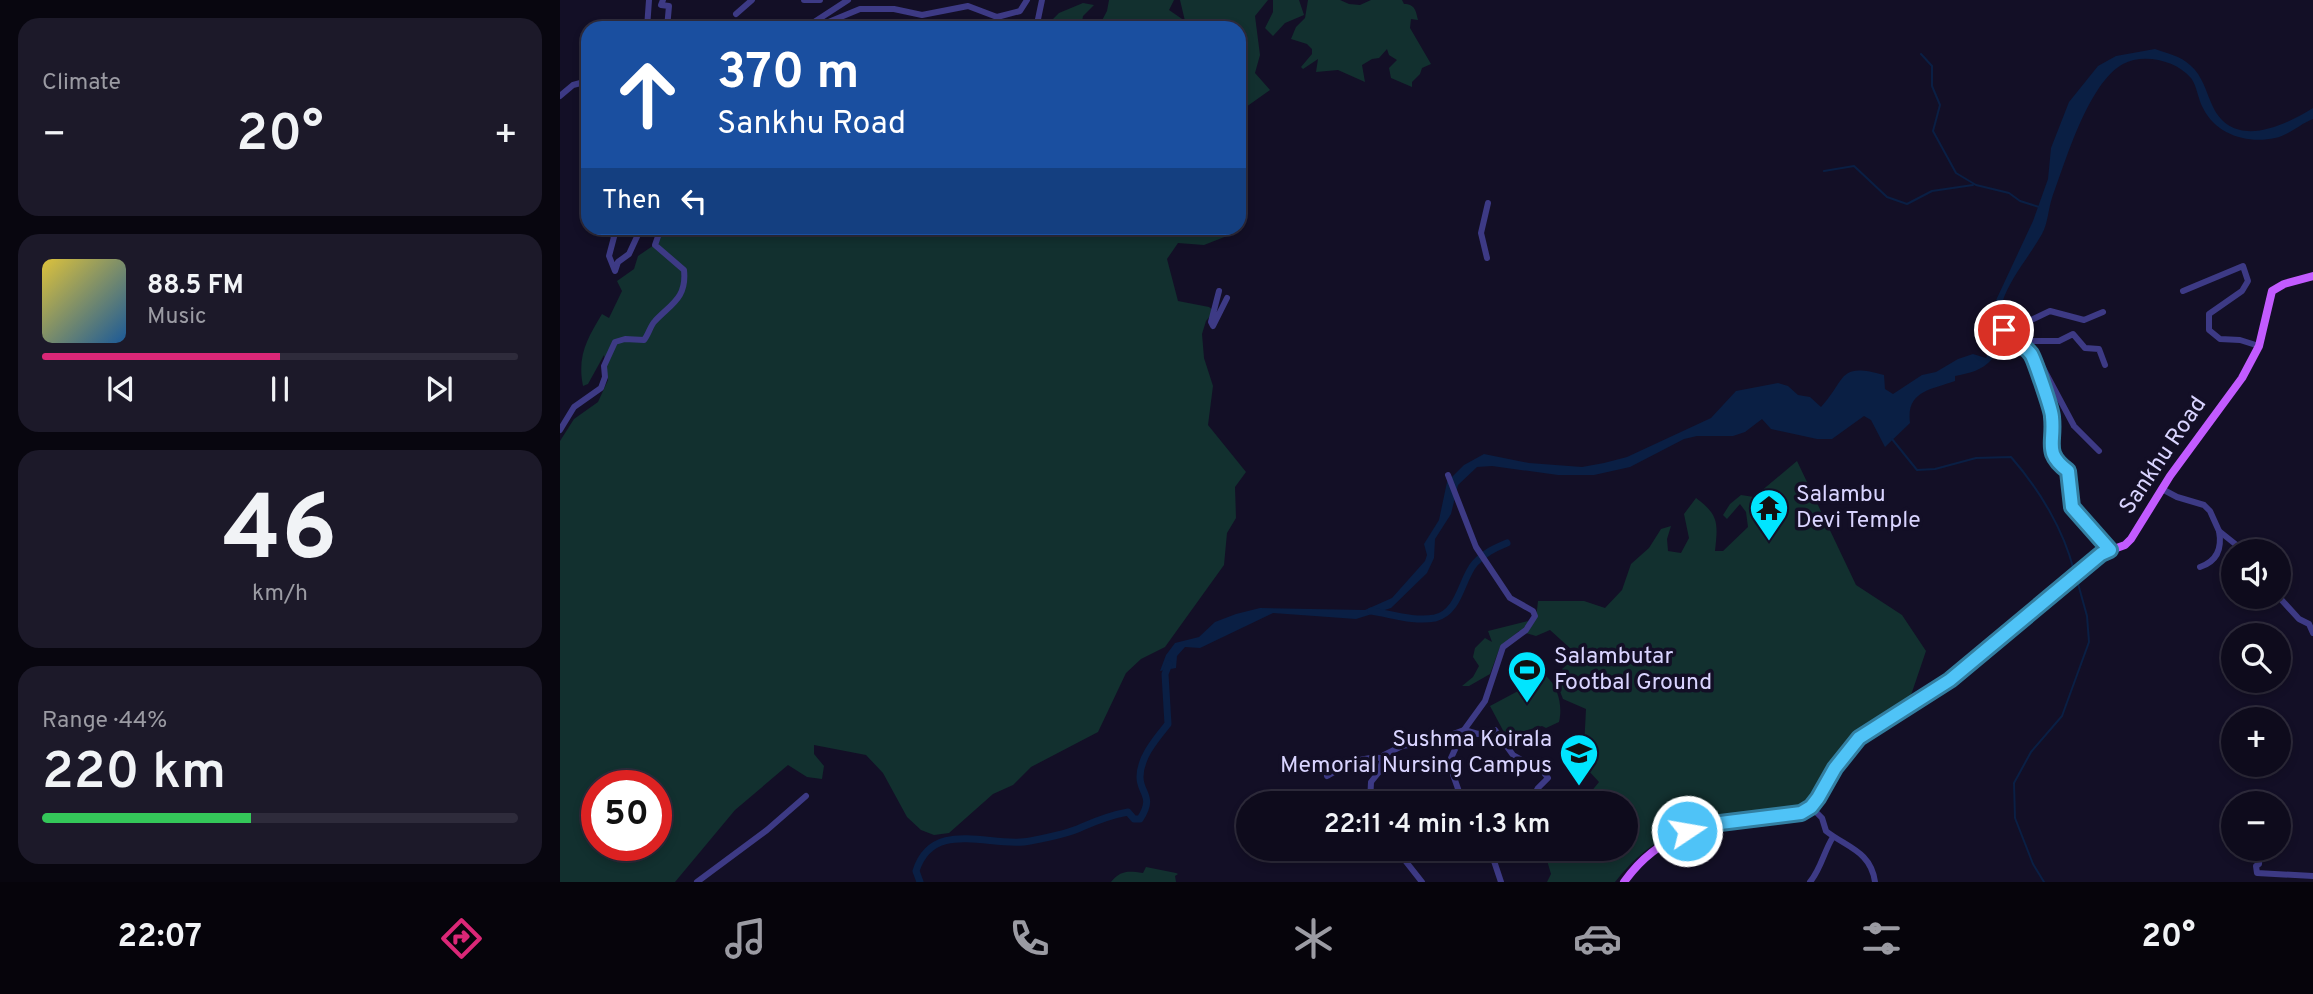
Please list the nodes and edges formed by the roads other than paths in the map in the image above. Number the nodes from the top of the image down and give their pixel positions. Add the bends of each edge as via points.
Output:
1 (649, 0) edge
2 (663, 0) edge
3 (752, 0) edge
4 (804, 0) edge
5 (820, 0) edge
6 (848, 0) edge
7 (1027, 0) edge
8 (1042, 0) edge
9 (736, 14) dead end
10 (648, 21) edge
11 (668, 21) edge
12 (815, 21) edge
13 (831, 21) edge
14 (1037, 21) edge
15 (581, 83) edge
16 (560, 96) edge
17 (1488, 203) dead end
18 (613, 235) edge
19 (641, 235) edge
20 (659, 235) edge
21 (1487, 258) dead end
22 (2313, 276) edge
23 (2183, 290) dead end
24 (1219, 291) dead end
25 (1227, 298) dead end
26 (2103, 312) dead end
27 (2022, 341) junction
28 (2259, 346) junction
29 (2105, 365) dead end
30 (560, 430) edge
31 (2099, 451) dead end
32 (1448, 475) dead end
33 (2162, 489) junction
34 (2219, 531) junction
35 (2229, 539) edge
36 (2110, 550) junction
37 (2200, 566) dead end
38 (2290, 609) edge
39 (2313, 633) edge
40 (1464, 730) junction
41 (1381, 758) junction
42 (1327, 776) dead end
43 (1371, 791) edge
44 (1459, 791) edge
45 (1536, 791) edge
46 (806, 796) dead end
47 (1811, 807) junction
48 (1833, 837) junction
49 (1405, 861) edge
50 (1494, 861) edge
51 (2259, 861) edge
52 (2313, 876) edge
53 (697, 882) edge
54 (1422, 882) edge
55 (1501, 882) edge
56 (1624, 882) edge
57 (1810, 882) edge
58 (1875, 882) edge

1 - 10 street
2 - 11 street via 661,5 669,6
3 - 9 street
4 - 5 street
6 - 12 street
7 - 13 street via 1020,11 997,17 968,6 922,15 860,9
8 - 14 street
15 - 16 street
17 - 21 street via 1481,233
18 - 19 street via 610,256 615,271
20 - 30 street via 655,245 684,270 677,302 653,323 644,340 615,342 604,366 601,388 574,407
22 - 28 main road, Sankhu Road via 2272,291
23 - 28 street via 2244,266 2248,281 2242,291 2209,314 2209,330 2220,339
24 - 25 street via 1212,326
26 - 27 street via 2084,320 2050,311 2027,323 2010,323 2004,332
27 - 29 street via 2059,341 2073,334 2085,348 2099,349
27 - 31 street via 2040,358 2074,426
27 - 36 street via 2035,360 2051,407 2051,453 2068,471 2072,507
28 - 33 main road, Sankhu Road via 2242,378
32 - 40 street via 1479,553 1510,598 1535,616 1526,630 1503,647 1485,701
33 - 34 street via 2204,505
33 - 36 main road, Sankhu Road via 2128,543
34 - 35 street
34 - 37 street via 2221,545 2210,563
36 - 47 main road, Sankhu Road via 1936,690 1870,730 1848,749
38 - 39 street
40 - 41 street via 1402,746
40 - 44 street via 1450,762
40 - 45 street via 1478,734 1494,730 1513,755 1548,778
41 - 42 street via 1355,761
41 - 43 street
46 - 53 street
47 - 48 street
47 - 56 main road via 1801,813 1687,831 1647,856
48 - 57 street
48 - 58 street via 1855,847 1873,870
49 - 54 street
50 - 55 street
51 - 52 street via 2257,873

